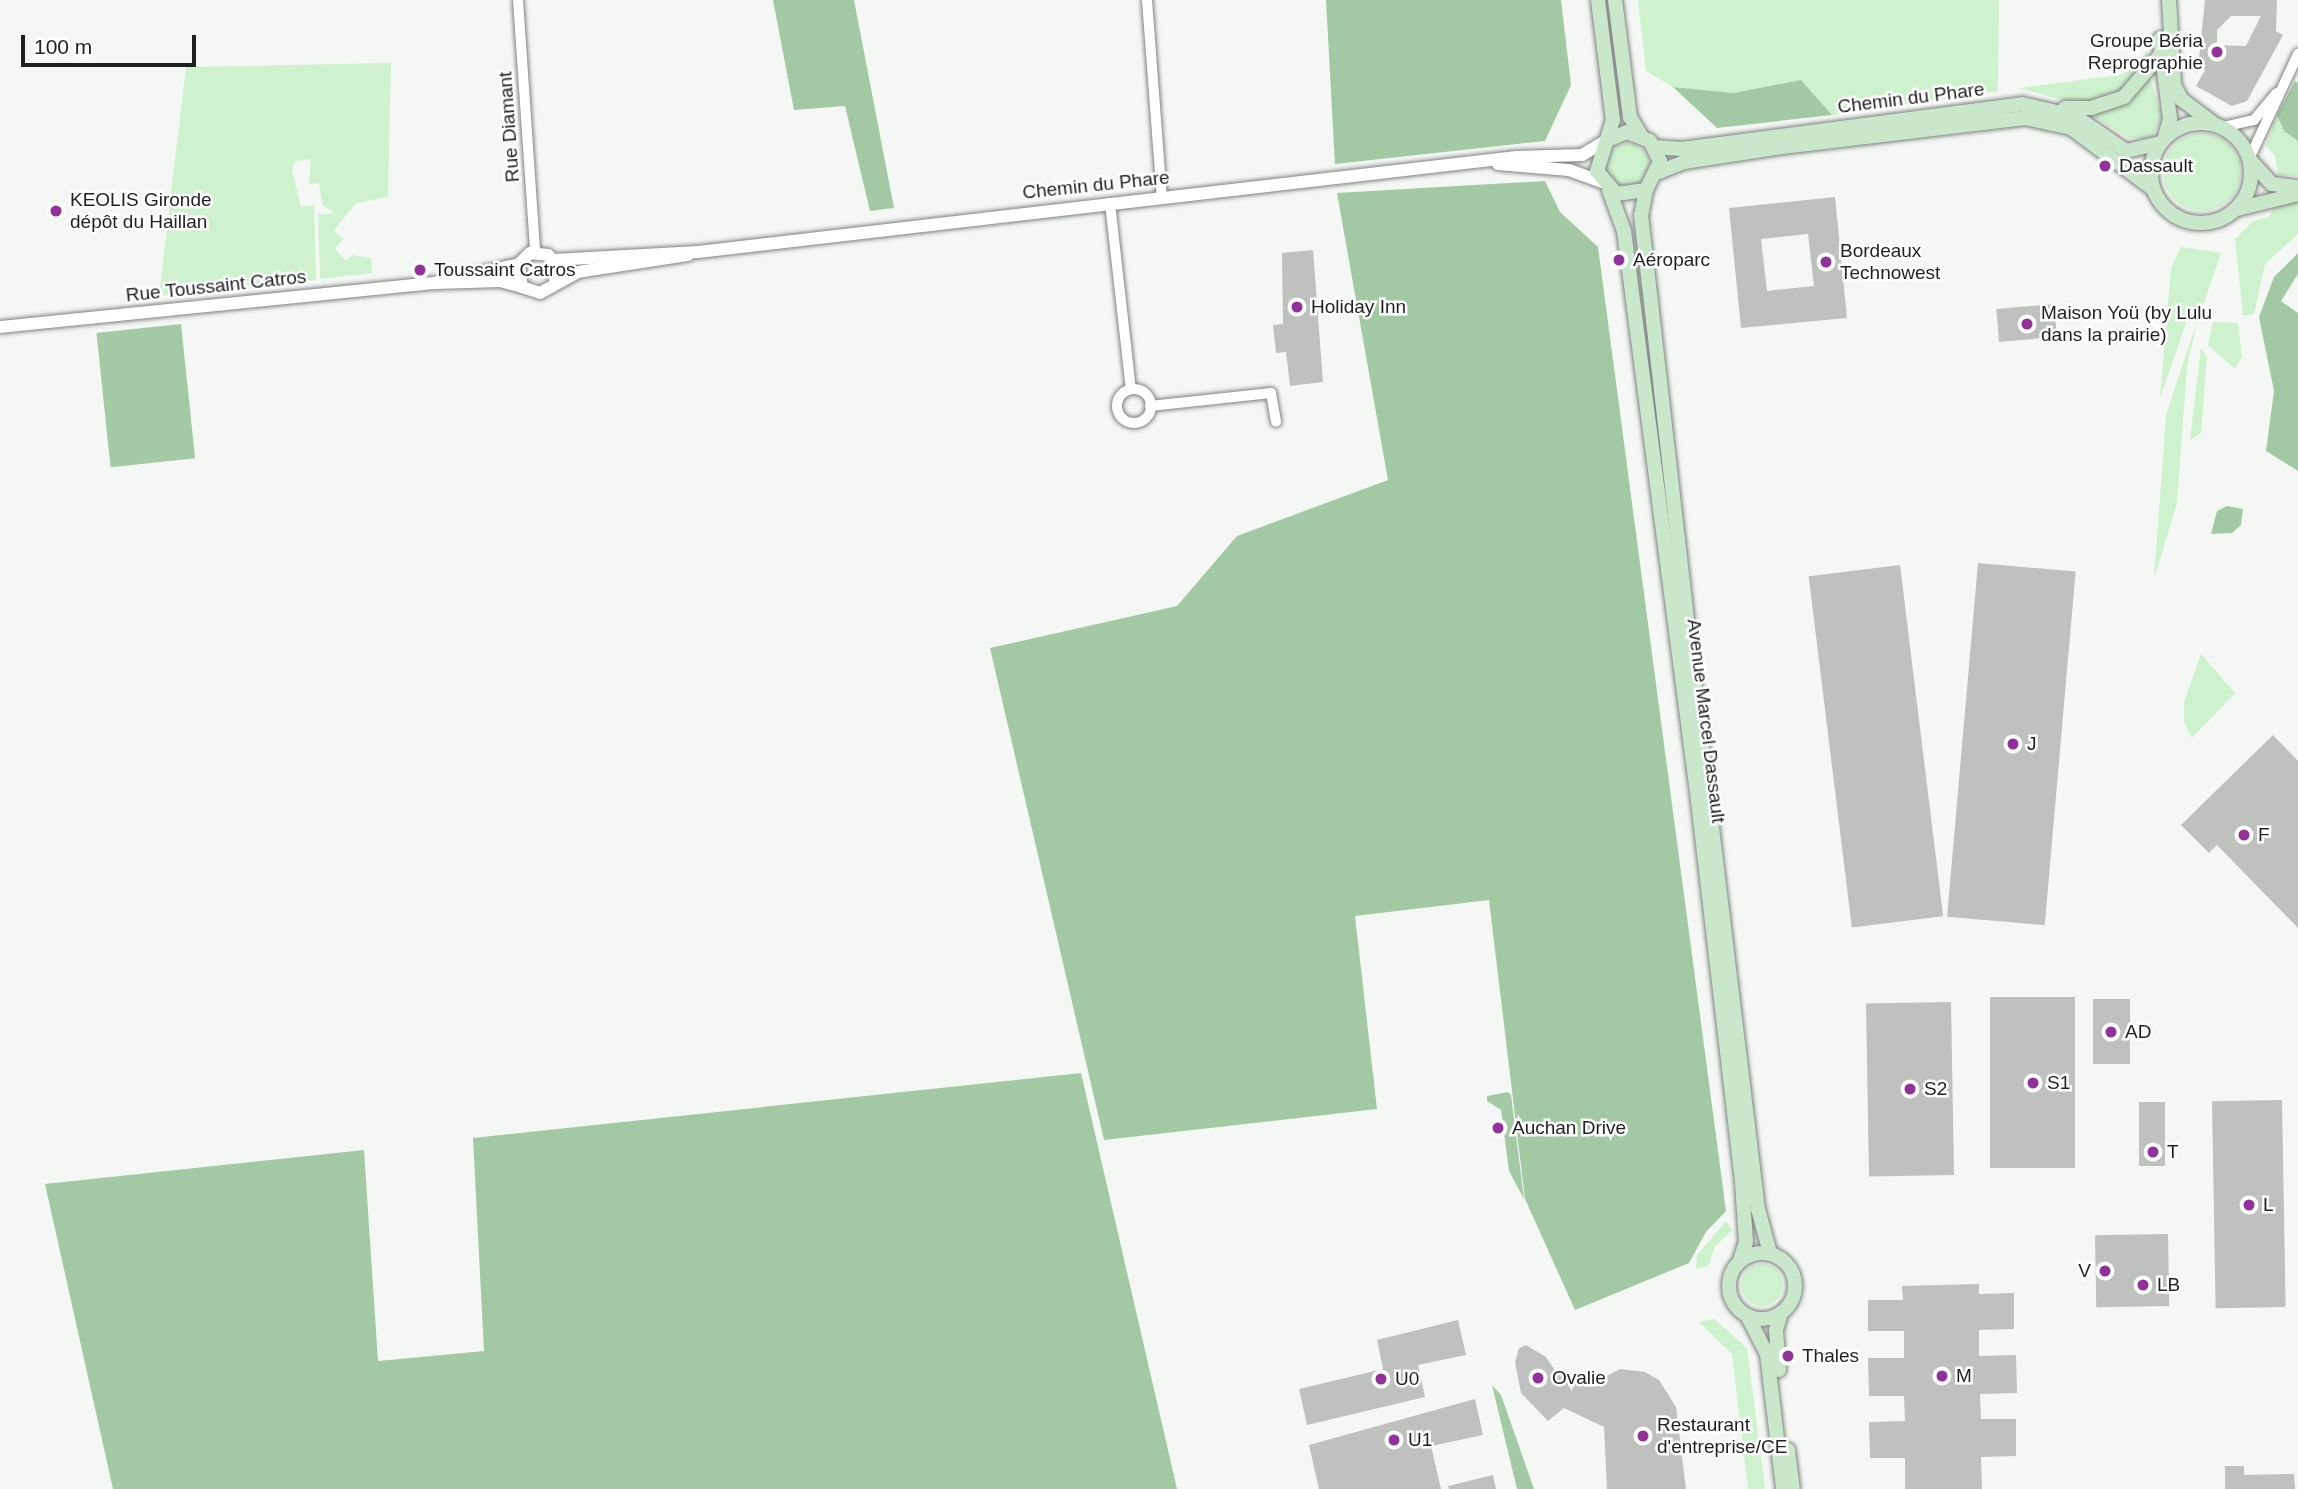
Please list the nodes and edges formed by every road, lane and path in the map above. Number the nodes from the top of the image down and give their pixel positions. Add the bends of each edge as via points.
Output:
1 (518, 0) edge
2 (1147, 0) edge
3 (1598, 0) edge
4 (1615, 0) edge
5 (2159, 0) edge
6 (2169, 0) edge
7 (2298, 54) edge
8 (2160, 55) junction
9 (2278, 93) junction
10 (2057, 108) junction
11 (2218, 125) junction
12 (1641, 135) junction
13 (1607, 140) junction
14 (2163, 140) junction
15 (1654, 147) junction
16 (2250, 159) junction
17 (1498, 164) junction
18 (1659, 172) junction
19 (1605, 186) junction
20 (2298, 187) edge
21 (2153, 188) junction
22 (1646, 190) junction
23 (2298, 194) edge
24 (1162, 198) junction
25 (1110, 203) junction
26 (2237, 209) junction
27 (535, 252) junction
28 (698, 252) junction
29 (553, 260) junction
30 (519, 264) junction
31 (435, 283) junction
32 (555, 284) junction
33 (522, 287) junction
34 (0, 327) edge
35 (1130, 389) junction
36 (1150, 406) junction
37 (1276, 422) dead end
38 (1770, 1254) junction
39 (1740, 1261) junction
40 (1781, 1313) junction
41 (1748, 1317) junction
42 (1783, 1489) edge
43 (1793, 1489) edge

1 - 27 street, Rue Diamant
2 - 24 street
3 - 13 main road via 1613,120
4 - 12 main road via 1630,117
5 - 8 main road
6 - 11 main road via 2174,85 2181,99
7 - 9 street
8 - 10 main road via 2124,97 2091,108
8 - 14 main road via 2170,119
9 - 11 street via 2254,120
9 - 16 street
10 - 14 main road, Chemin du Phare via 2126,151
10 - 15 main road, Chemin du Phare via 2022,104 1682,149
11 - 14 main road via 2195,122
11 - 16 main road
12 - 13 main road via 1627,132
12 - 15 main road
13 - 17 street, Chemin du Phare via 1582,155 1517,158
13 - 19 main road via 1596,160
14 - 21 main road via 2151,165
15 - 18 main road
16 - 20 main road via 2272,184
16 - 26 main road via 2250,187
17 - 19 street, Chemin du Phare via 1569,170
17 - 24 street, Chemin du Phare
18 - 21 main road, Chemin du Phare via 1684,162 1782,147 2025,118 2071,128
18 - 22 main road
19 - 22 main road via 1632,196
19 - 39 main road, Avenue Marcel Dassault via 1622,212 1698,801 1742,1182 1746,1241
21 - 26 main road via 2167,210 2195,223 2213,222
22 - 38 main road, Avenue Marcel Dassault via 1642,223 1689,634 1758,1209
23 - 26 main road
24 - 25 street, Chemin du Phare
25 - 28 street, Chemin du Phare
25 - 35 street
27 - 29 street
27 - 30 street
28 - 29 street, Chemin du Phare
28 - 32 street, Chemin du Phare via 578,272
29 - 32 street
30 - 31 street, Rue Toussaint Catros
30 - 33 street
31 - 33 street, Rue Toussaint Catros via 453,287 500,281
31 - 34 street, Rue Toussaint Catros
32 - 33 street via 540,293
35 - 36 street via 1146,394
35 - 36 street via 1118,400 1125,420 1141,421
36 - 37 street via 1271,393
38 - 39 main road
38 - 40 main road via 1786,1263 1794,1278 1794,1296
39 - 41 main road via 1730,1275 1730,1295
40 - 41 main road
40 - 43 main road via 1777,1355
41 - 42 main road via 1767,1354

